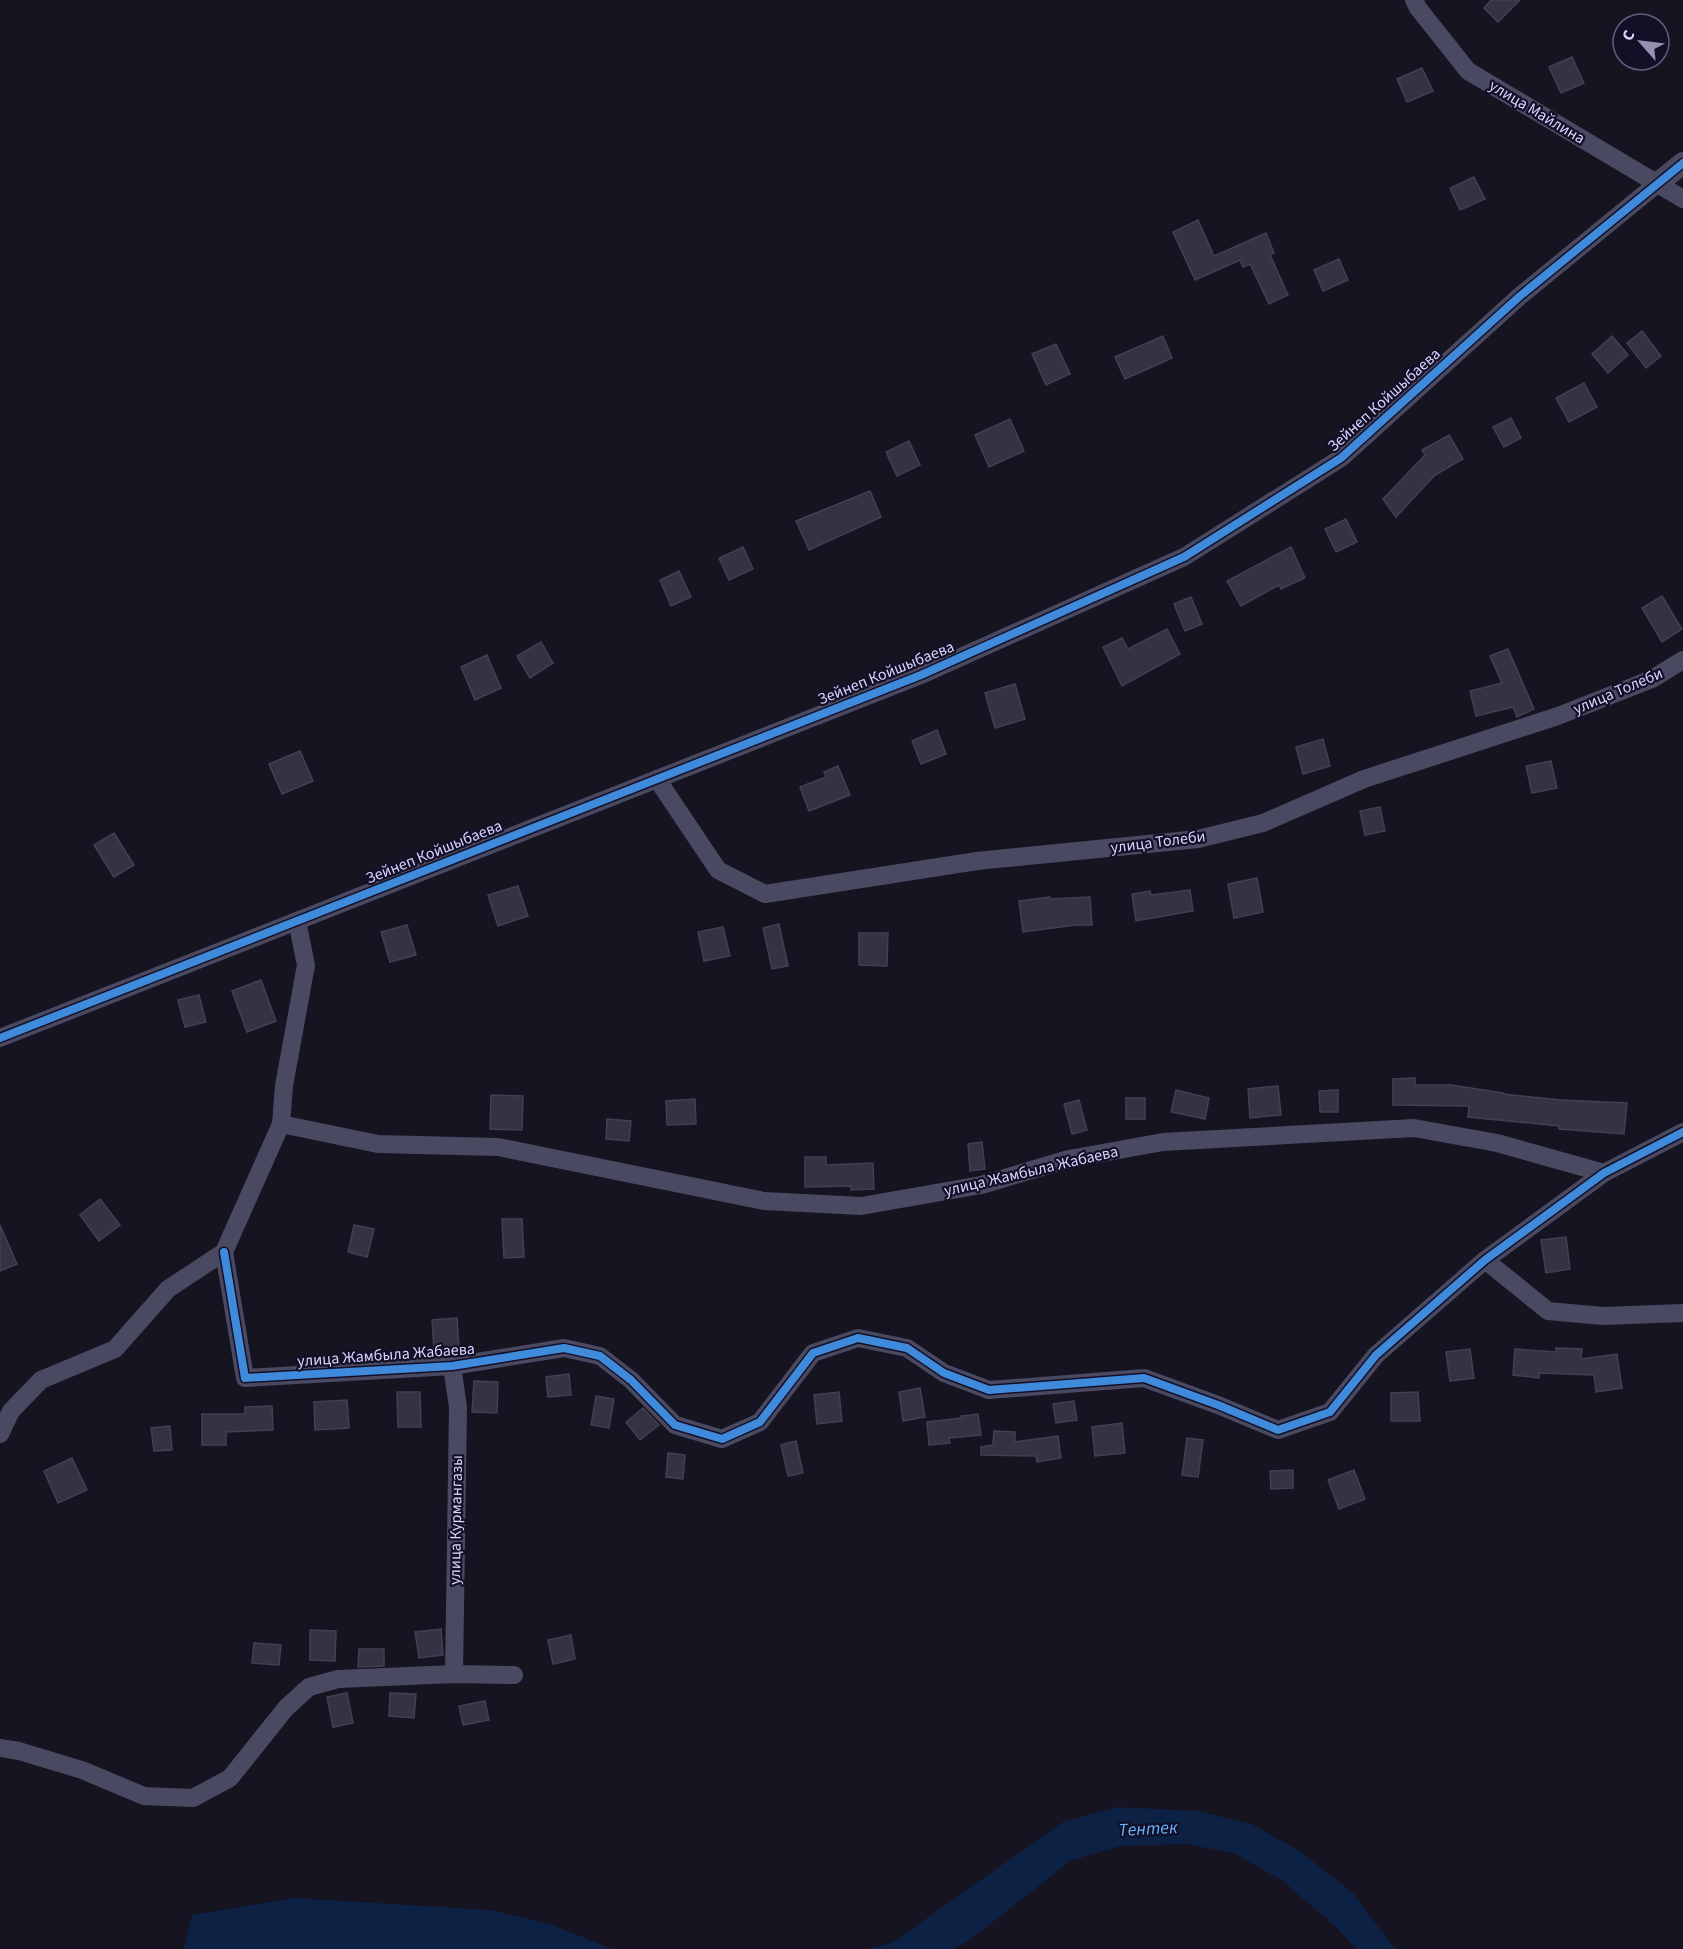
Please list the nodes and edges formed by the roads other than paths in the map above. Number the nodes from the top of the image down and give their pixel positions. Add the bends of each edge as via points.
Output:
1 (1414, 0) edge
2 (1683, 163) edge
3 (1658, 183) junction
4 (1683, 199) edge
5 (1683, 660) edge
6 (657, 779) junction
7 (297, 921) junction
8 (0, 1038) edge
9 (281, 1124) junction
10 (1683, 1132) edge
11 (1604, 1173) junction
12 (224, 1252) junction
13 (1485, 1260) junction
14 (1683, 1313) edge
15 (452, 1366) junction
16 (0, 1434) edge
17 (454, 1674) junction
18 (514, 1675) dead end
19 (0, 1748) edge

1 - 3 street, улица Майлина via 1468,71
2 - 3 street, Зейнеп Койшыбаева
3 - 4 street, улица Майлина
3 - 6 street, Зейнеп Койшыбаева via 1520,296 1341,458 1184,557 921,675
5 - 6 street, улица Толеби via 1652,679 1558,716 1364,779 1263,823 1198,839 977,861 765,894 718,870
6 - 7 street, Зейнеп Койшыбаева
7 - 8 street, Зейнеп Койшыбаева
7 - 9 street via 306,965
9 - 11 street, улица Жамбыла Жабаева via 378,1144 498,1147 764,1201 861,1206 981,1185 1069,1160 1163,1142 1414,1128 1497,1143
9 - 12 street
10 - 11 street, улица Жамбыла Жабаева
11 - 13 street, улица Жамбыла Жабаева
12 - 15 street, улица Жамбыла Жабаева via 245,1378
12 - 16 street via 168,1289 115,1349 41,1380 11,1411
13 - 14 street via 1548,1311 1603,1316
13 - 15 street, улица Жамбыла Жабаева via 1376,1355 1330,1412 1278,1430 1144,1378 989,1390 944,1372 907,1348 858,1338 813,1353 760,1422 722,1439 675,1425 631,1380 600,1356 564,1348
15 - 17 street, улица Курмангазы via 458,1407
17 - 18 street
17 - 19 street via 339,1679 309,1687 286,1708 230,1778 193,1798 144,1797 82,1770

